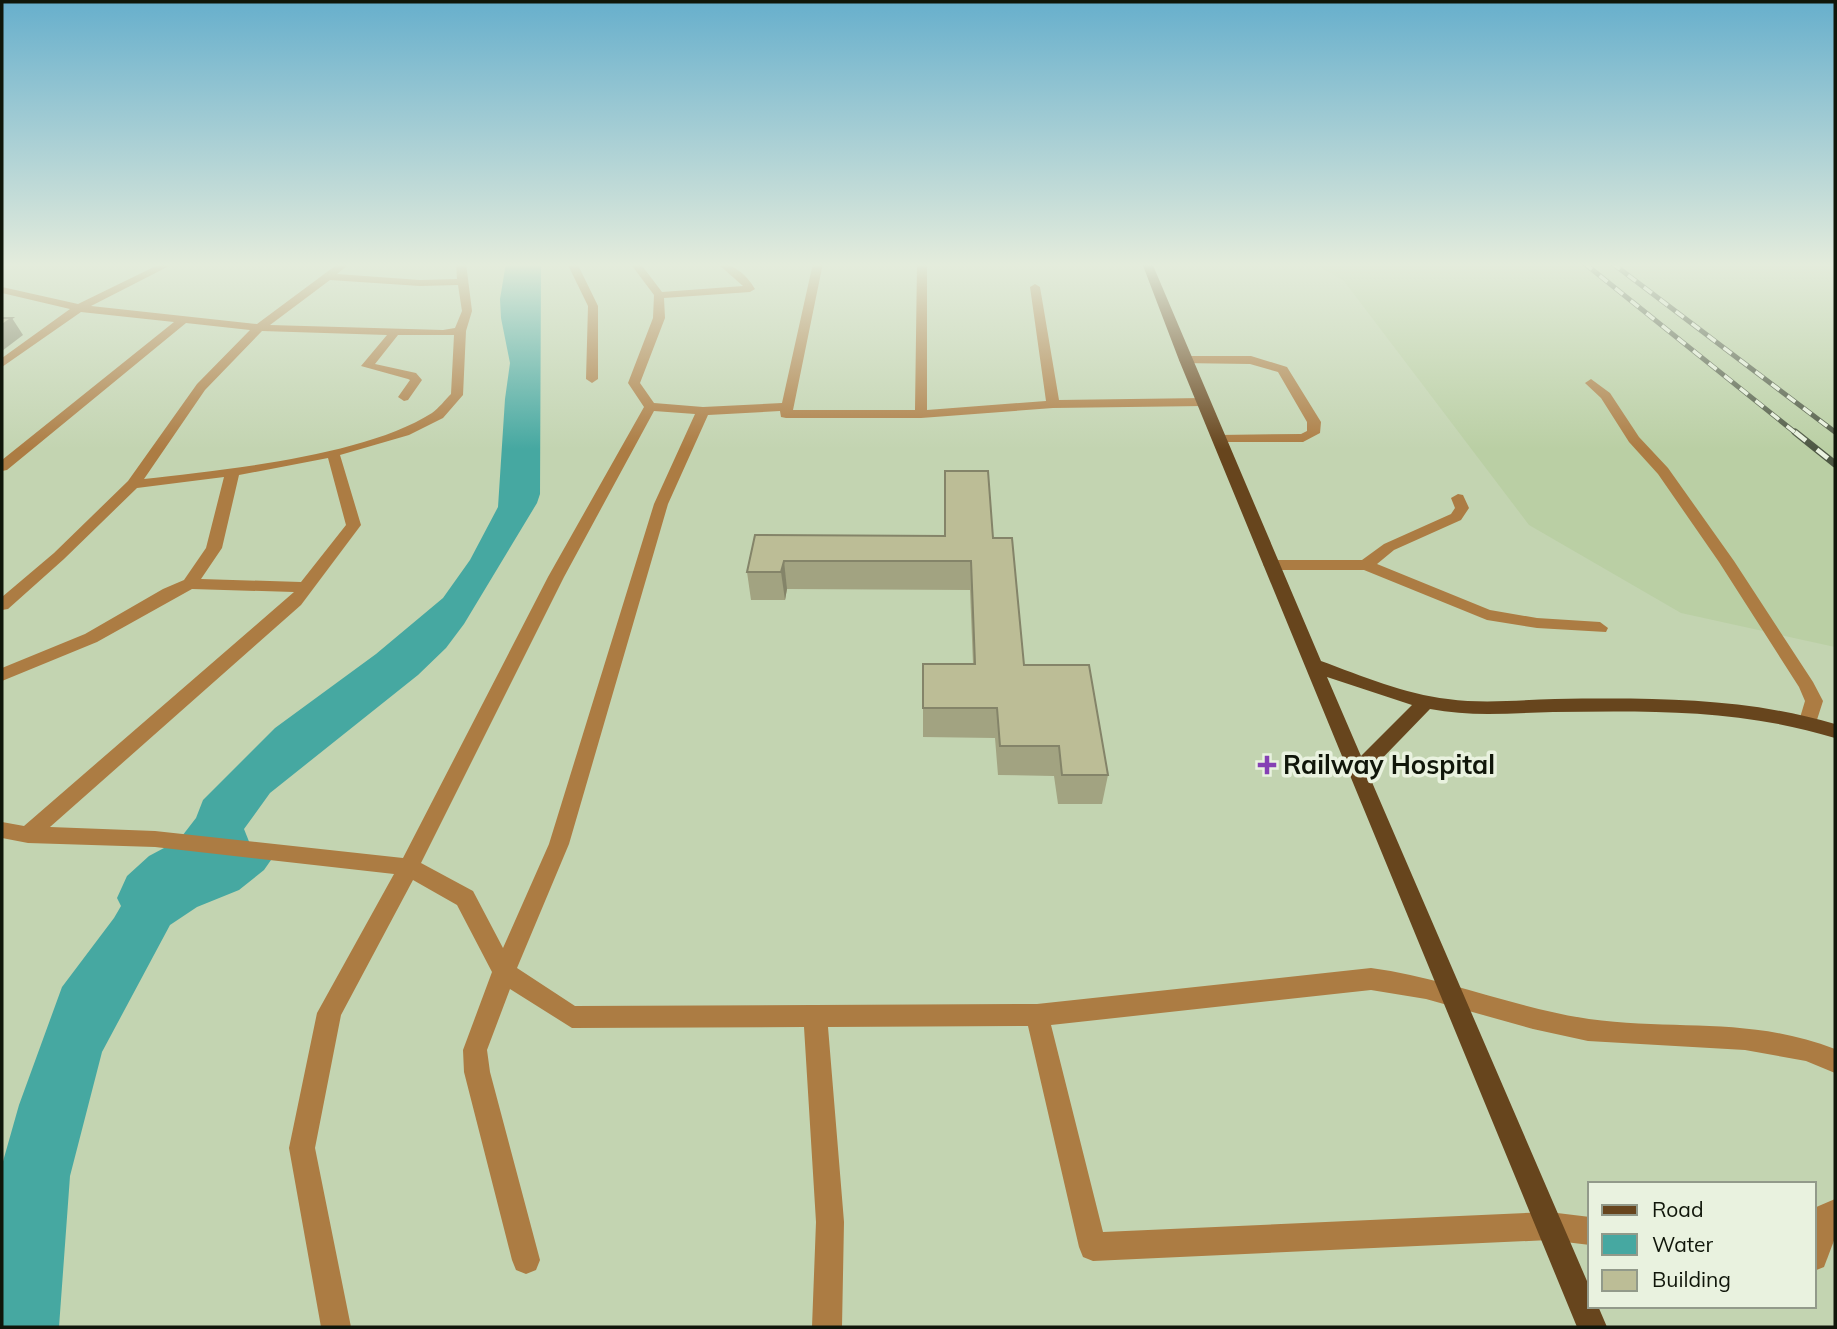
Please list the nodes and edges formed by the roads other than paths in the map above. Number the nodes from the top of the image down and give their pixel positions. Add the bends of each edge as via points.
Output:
1 (54, 325) edge
2 (177, 325) edge
3 (231, 325) edge
4 (263, 325) edge
5 (438, 325) edge
6 (463, 325) edge
7 (593, 325) edge
8 (656, 325) edge
9 (805, 325) edge
10 (922, 325) edge
11 (1041, 325) edge
12 (1171, 325) edge
13 (259, 328) junction
14 (395, 332) junction
15 (1185, 360) junction
16 (2, 363) edge
17 (592, 379) dead end
18 (1591, 383) dead end
19 (404, 397) dead end
20 (1203, 402) junction
21 (1053, 404) junction
22 (650, 407) junction
23 (787, 407) junction
24 (703, 411) junction
25 (921, 414) junction
26 (1218, 439) junction
27 (333, 453) junction
28 (2, 467) edge
29 (232, 474) junction
30 (133, 484) junction
31 (1458, 498) dead end
32 (1271, 565) junction
33 (1366, 565) junction
34 (190, 584) junction
35 (305, 587) junction
36 (2, 605) edge
37 (1600, 628) dead end
38 (1313, 665) junction
39 (2, 675) edge
40 (1425, 703) junction
41 (1808, 721) junction
42 (1835, 731) edge
43 (1358, 771) junction
44 (2, 830) edge
45 (28, 835) junction
46 (410, 867) junction
47 (504, 972) junction
48 (1452, 996) junction
49 (1037, 1015) junction
50 (816, 1016) junction
51 (1835, 1061) edge
52 (1835, 1213) edge
53 (1549, 1226) junction
54 (1588, 1231) edge
55 (1816, 1252) edge
56 (526, 1260) dead end
57 (336, 1327) edge
58 (827, 1327) edge
59 (1592, 1327) edge

1 - 16 street
2 - 28 street
3 - 13 street
4 - 13 street
5 - 14 street
6 - 27 street via 457,394 447,408 397,433
7 - 17 street
8 - 22 street via 634,383
9 - 23 street
10 - 25 street
11 - 21 street
12 - 15 main road
13 - 14 street
13 - 30 street via 201,387
14 - 19 street via 367,366 412,376 416,380
15 - 20 main road
15 - 26 street via 1251,360 1283,370 1314,422 1313,433 1303,438
18 - 41 street via 1663,471 1807,687 1814,701
20 - 21 street
20 - 26 main road
21 - 25 street
22 - 24 street
22 - 46 street via 556,577
23 - 24 street
23 - 25 street via 786,414
24 - 47 street via 661,504 559,844
26 - 32 main road
27 - 29 street
27 - 35 street via 354,526
29 - 30 street
29 - 34 street via 214,548
30 - 36 street
31 - 33 street via 1462,508 1456,517 1415,533
32 - 33 street
32 - 38 main road
33 - 37 street via 1487,615
34 - 35 street
34 - 39 street via 91,638
35 - 45 street via 295,601
38 - 40 main road
38 - 43 main road
40 - 41 main road via 1708,705
40 - 43 main road
41 - 42 main road
43 - 48 main road
44 - 45 street
45 - 46 street via 155,839
46 - 47 street via 465,898
46 - 57 street via 329,1013 302,1148
47 - 50 street via 572,1017
47 - 56 street via 475,1049
48 - 49 street via 1408,982 1371,979
48 - 51 street via 1590,1030 1780,1041
48 - 53 main road
49 - 50 street
49 - 53 street via 1093,1247
50 - 58 street via 830,1222
52 - 55 street via 1823,1217
53 - 54 street
53 - 59 main road

